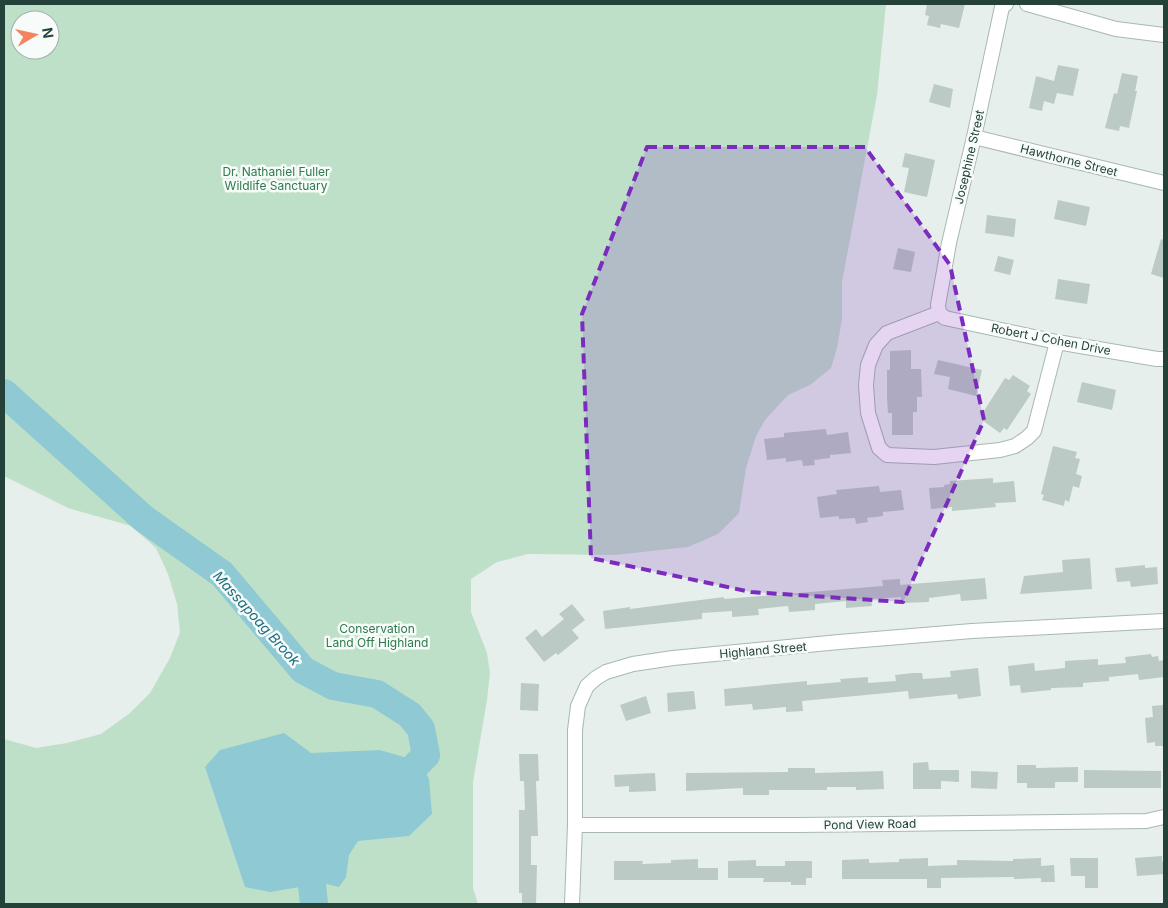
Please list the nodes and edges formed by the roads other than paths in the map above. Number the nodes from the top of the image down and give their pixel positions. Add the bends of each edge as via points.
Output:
1 (1006, 4) edge
2 (1027, 4) edge
3 (1164, 35) edge
4 (974, 137) junction
5 (1164, 183) edge
6 (939, 313) junction
7 (1057, 342) junction
8 (1164, 359) edge
9 (1164, 621) edge
10 (1164, 816) edge
11 (575, 826) junction
12 (572, 904) edge

1 - 4 street, Josephine Street via 1002,7
2 - 3 street via 1116,29
4 - 5 street, Hawthorne Street
4 - 6 street, Josephine Street via 949,243
6 - 7 street, Robert J Cohen Drive via 945,318
6 - 7 street via 887,333 876,345 868,366 868,412 879,448 887,455 934,457 1015,446 1034,431
7 - 8 street, Robert J Cohen Drive
9 - 11 street, Highland Street via 849,641 673,658 613,669 591,682 578,706
10 - 11 street, Pond View Road via 1146,821
11 - 12 street, Highland Street

